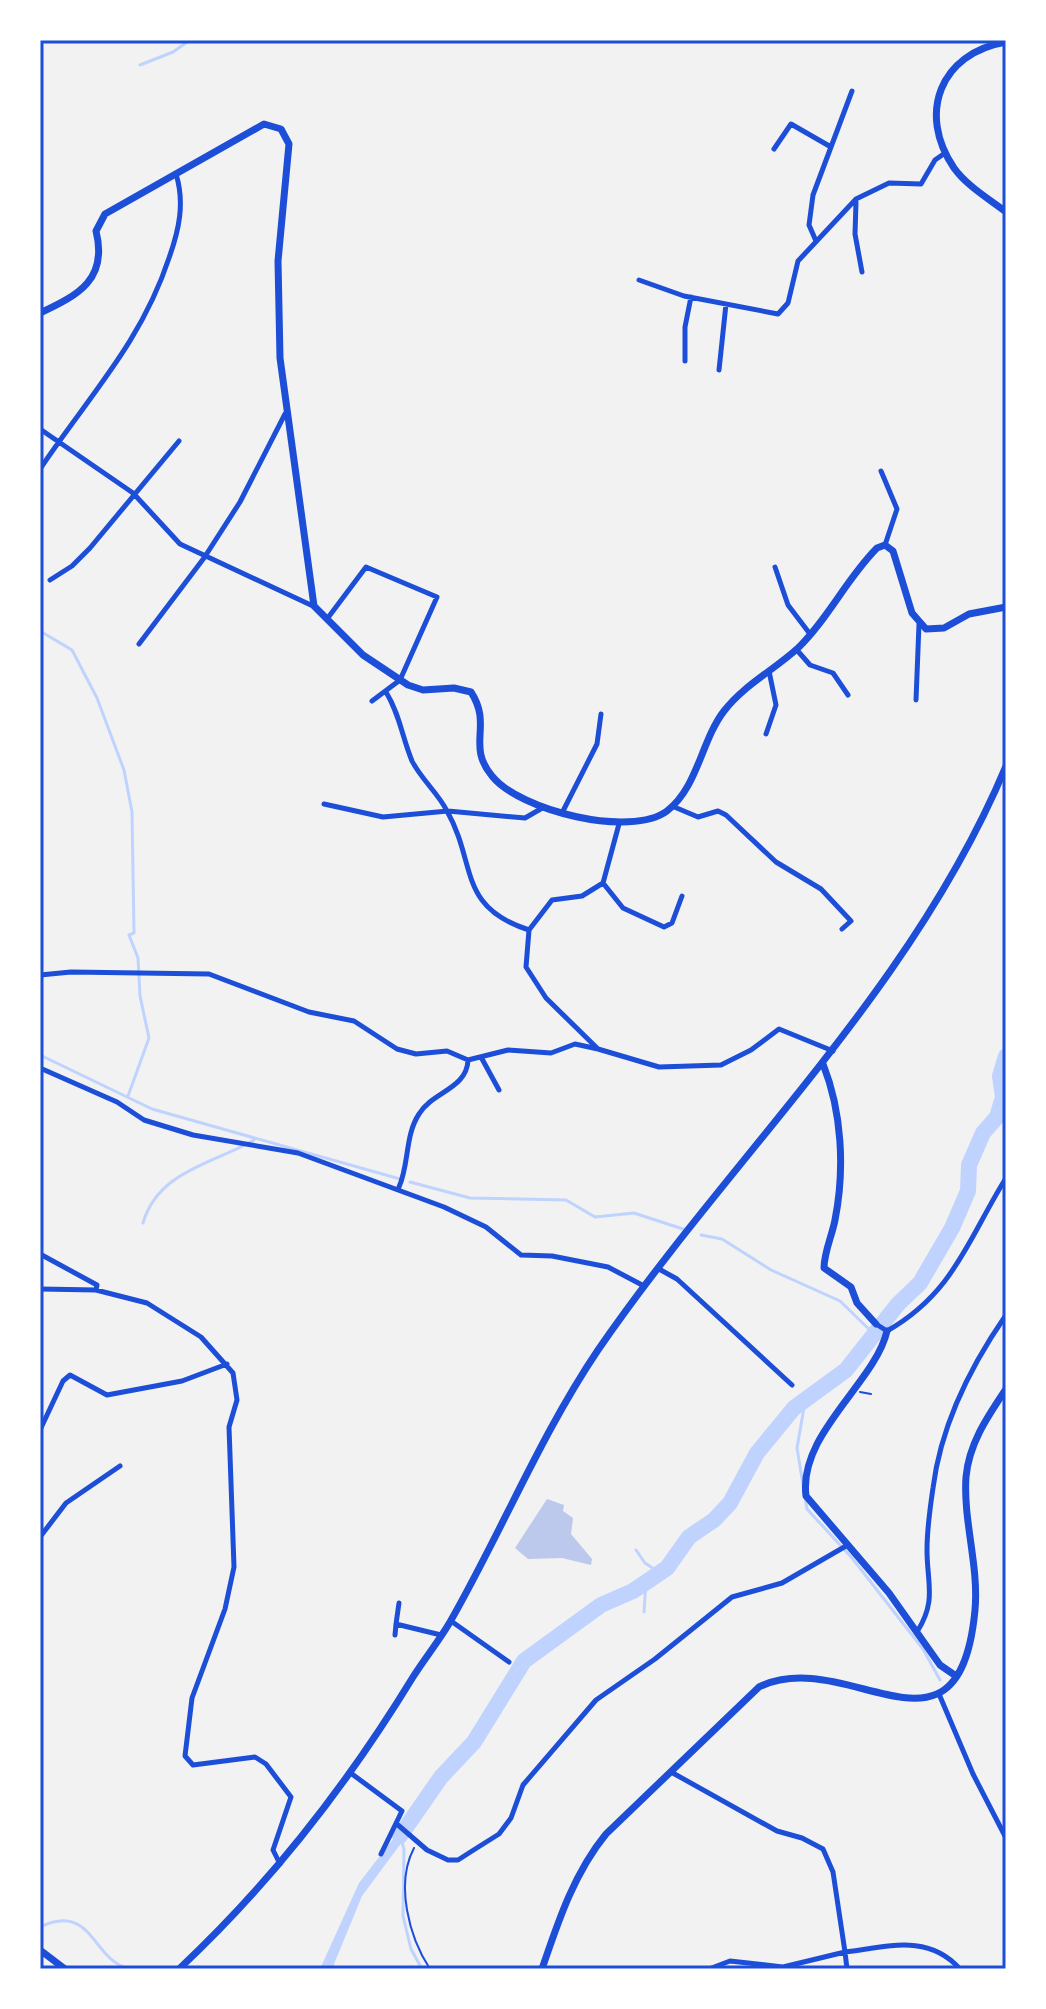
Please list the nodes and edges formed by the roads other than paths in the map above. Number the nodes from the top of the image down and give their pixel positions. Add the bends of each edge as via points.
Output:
1 (1006, 42) edge
2 (852, 91) dead end
3 (831, 147) junction
4 (774, 149) dead end
5 (945, 153) junction
6 (176, 173) junction
7 (856, 199) junction
8 (1006, 212) edge
9 (816, 241) junction
10 (862, 272) dead end
11 (639, 280) dead end
12 (691, 297) junction
13 (726, 304) junction
14 (40, 313) edge
15 (685, 361) dead end
16 (719, 370) dead end
17 (285, 414) junction
18 (40, 429) edge
19 (179, 441) dead end
20 (58, 443) junction
21 (40, 469) edge
22 (881, 471) dead end
23 (133, 493) junction
24 (885, 545) junction
25 (204, 558) junction
26 (775, 567) dead end
27 (50, 580) dead end
28 (314, 606) junction
29 (1006, 607) edge
30 (327, 620) junction
31 (919, 624) junction
32 (810, 634) junction
33 (139, 644) dead end
34 (796, 649) junction
35 (769, 670) junction
36 (400, 680) junction
37 (386, 692) junction
38 (848, 695) dead end
39 (916, 700) dead end
40 (372, 701) dead end
41 (601, 714) dead end
42 (766, 734) dead end
43 (1006, 766) edge
44 (324, 804) dead end
45 (671, 806) junction
46 (544, 807) junction
47 (448, 811) junction
48 (561, 813) junction
49 (619, 824) junction
50 (603, 883) junction
51 (682, 896) dead end
52 (842, 929) dead end
53 (529, 930) junction
54 (40, 975) edge
55 (598, 1049) junction
56 (833, 1051) junction
57 (481, 1057) junction
58 (468, 1060) junction
59 (823, 1064) junction
60 (40, 1068) edge
61 (499, 1090) dead end
62 (1006, 1178) edge
63 (399, 1187) junction
64 (40, 1254) edge
65 (659, 1269) junction
66 (645, 1287) junction
67 (40, 1289) edge
68 (96, 1290) junction
69 (1006, 1315) edge
70 (876, 1324) joint
71 (887, 1331) junction
72 (228, 1364) junction
73 (792, 1385) dead end
74 (1006, 1389) edge
75 (40, 1430) edge
76 (120, 1466) dead end
77 (40, 1537) edge
78 (846, 1546) junction
79 (399, 1603) dead end
80 (451, 1621) junction
81 (396, 1624) junction
82 (917, 1632) junction
83 (395, 1635) dead end
84 (441, 1635) junction
85 (509, 1662) dead end
86 (956, 1676) junction
87 (939, 1694) junction
88 (671, 1772) junction
89 (352, 1774) junction
90 (399, 1826) junction
91 (1005, 1835) edge
92 (381, 1854) dead end
93 (280, 1864) junction
94 (40, 1950) edge
95 (845, 1952) junction
96 (65, 1969) edge
97 (179, 1969) edge
98 (542, 1969) edge
99 (709, 1969) edge
100 (847, 1969) edge
101 (960, 1969) edge

1 - 5 street via 967,57 948,76 935,113
2 - 3 street
3 - 4 street via 791,124
3 - 9 street via 809,216
5 - 7 street via 921,184 889,183
5 - 8 street via 967,182
6 - 14 street via 102,217 96,231 101,251 92,279 70,299
6 - 17 street via 264,124 287,136 277,290
6 - 20 street via 182,203 155,300 106,382
7 - 9 street
7 - 10 street
9 - 13 street via 798,261 784,310 767,314
11 - 12 street
12 - 13 street
12 - 15 street
13 - 16 street
17 - 25 street
17 - 28 street
18 - 20 street
19 - 23 street
20 - 21 street
20 - 23 street
22 - 24 street via 897,509
23 - 25 street via 180,544
23 - 27 street via 90,548
24 - 31 street via 900,565
24 - 32 street via 869,556
25 - 28 street
25 - 33 street
26 - 32 street via 788,605
28 - 30 street
29 - 31 street via 969,614 944,628
30 - 36 street via 363,655
30 - 36 street via 366,567 435,595 438,599
31 - 39 street
32 - 34 street
34 - 35 street
34 - 38 street via 810,665 833,673
35 - 42 street via 776,705
35 - 45 street via 724,711
36 - 37 street
36 - 46 street via 423,690 471,692 482,709 479,745 492,776
37 - 40 street
37 - 47 street via 400,717 413,762
41 - 48 street via 597,744
43 - 56 street via 971,846 930,916
44 - 47 street via 383,817
45 - 49 street via 649,820
45 - 52 street via 698,817 718,811 726,815 776,862 821,889 851,921
46 - 47 street via 525,818
46 - 48 street
47 - 53 street via 476,895 501,920
48 - 49 street
49 - 50 street
50 - 51 street via 623,908 664,927 672,923
50 - 53 street via 582,896 552,900
53 - 55 street via 524,958 534,981
54 - 58 street via 209,974 309,1012 354,1021 397,1049 416,1054 447,1051
55 - 56 street via 659,1067 721,1065 784,1029
55 - 57 street via 575,1044 551,1053 508,1050
56 - 59 street
57 - 58 street
57 - 61 street
58 - 63 street via 457,1083 418,1114
59 - 65 street
59 - 70 street via 840,1147 838,1201 824,1268 851,1287
60 - 63 street via 167,1128 298,1153
62 - 71 street via 956,1268 911,1317
63 - 66 street via 480,1224 521,1255 608,1267
64 - 68 street via 97,1285
65 - 66 street
65 - 73 street via 677,1279
66 - 80 street via 571,1391
67 - 68 street
68 - 72 street via 147,1303 201,1337
69 - 82 street via 972,1367 947,1427 927,1547 930,1608
70 - 71 street
71 - 78 street via 821,1440 805,1487 808,1502
72 - 75 street via 182,1381 107,1395 70,1375
72 - 93 street via 237,1400 229,1427 234,1567 225,1609 192,1698 185,1756 193,1765 255,1757 266,1764 291,1797 273,1850
74 - 86 street via 983,1424 966,1474 976,1597 972,1635
76 - 77 street via 66,1503
78 - 82 street
78 - 90 street via 782,1583 732,1597 596,1700 523,1785 499,1834 454,1860 427,1850
79 - 81 street
80 - 84 street
80 - 85 street
81 - 83 street
81 - 84 street
82 - 86 street via 940,1665
84 - 89 street
86 - 87 street
87 - 88 street via 908,1699 837,1682 770,1682
87 - 91 street
88 - 95 street via 777,1831 823,1849 837,1887
88 - 98 street via 589,1854
89 - 90 street via 400,1809
89 - 93 street
90 - 92 street
93 - 97 street
94 - 96 street
95 - 99 street via 783,1967 730,1961
95 - 100 street
95 - 101 street via 923,1945 940,1951

